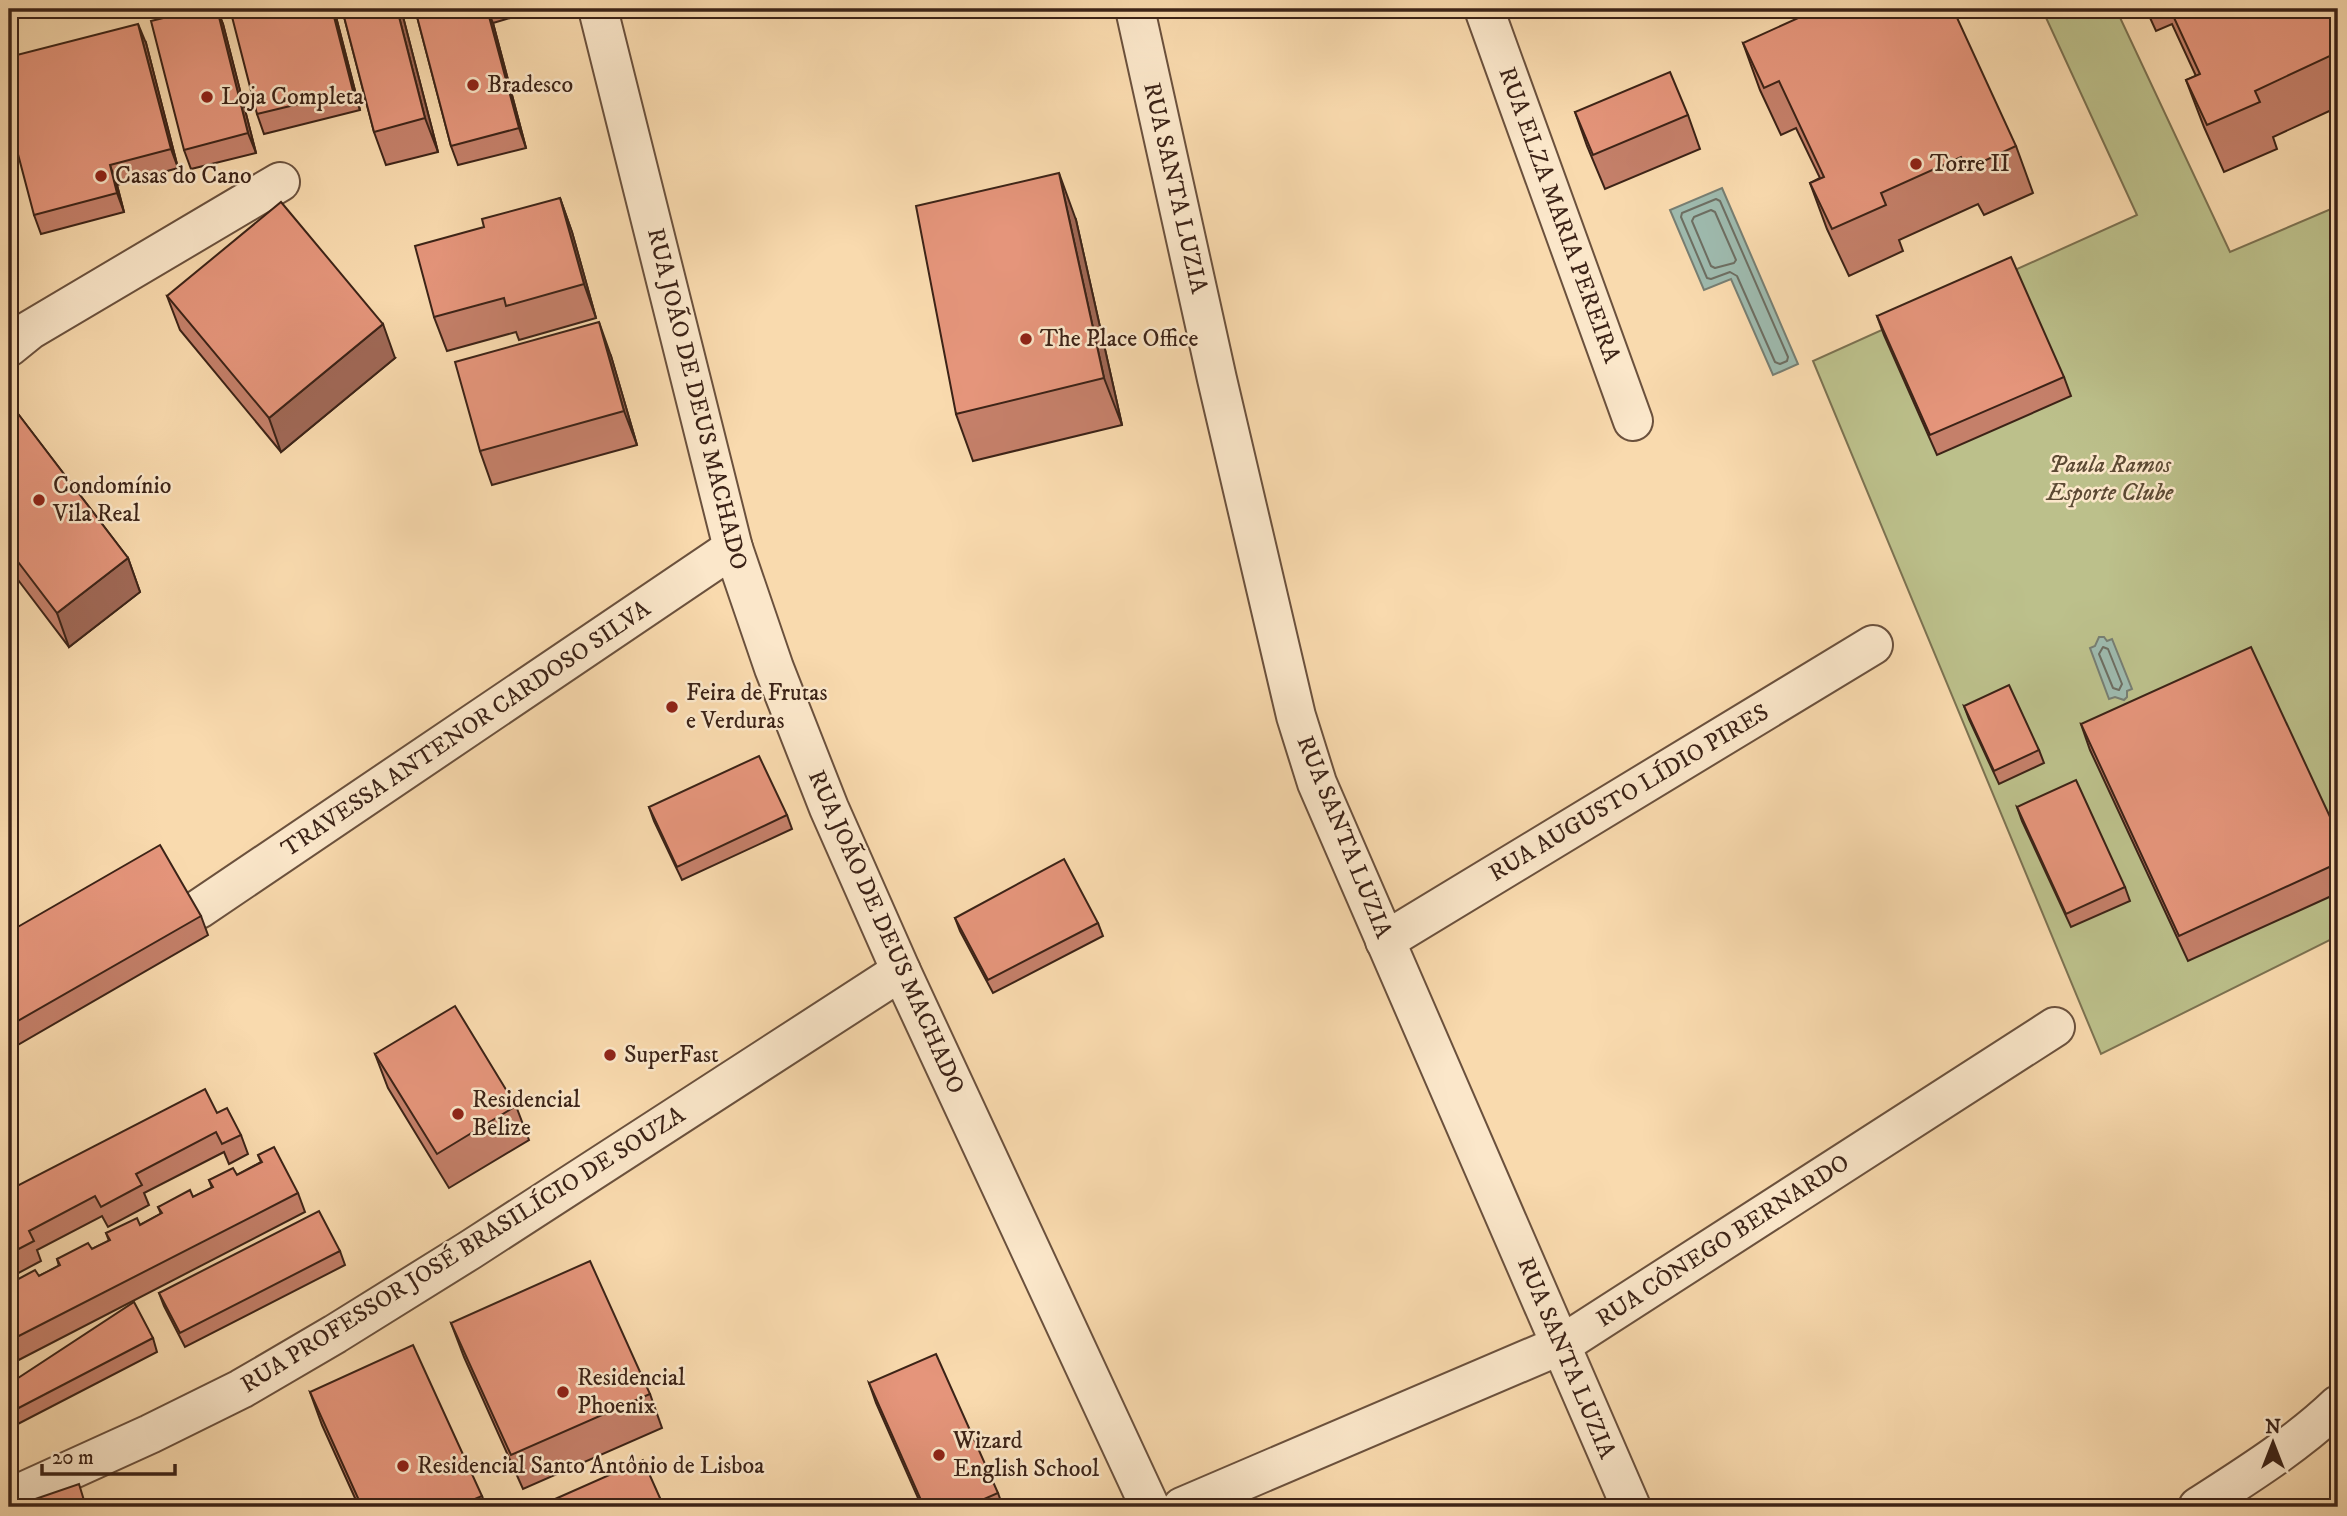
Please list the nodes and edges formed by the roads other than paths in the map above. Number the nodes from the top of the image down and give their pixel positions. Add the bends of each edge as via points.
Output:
1 (598, 9) edge
2 (1135, 9) edge
3 (1484, 9) edge
4 (281, 182) dead end
5 (9, 347) edge
6 (1633, 421) dead end
7 (733, 548) junction
8 (1873, 645) dead end
9 (199, 909) edge
10 (1385, 941) junction
11 (901, 971) junction
12 (2055, 1027) dead end
13 (1561, 1345) junction
14 (2338, 1405) edge
15 (9, 1498) edge
16 (1150, 1507) edge
17 (1182, 1507) edge
18 (1631, 1507) edge
19 (2198, 1507) edge

1 - 7 street, RUA JOÃO DE DEUS MACHADO
2 - 10 street, RUA SANTA LUZIA via 1296,716 1317,783
3 - 6 street, RUA ELZA MARIA PEREIRA
4 - 5 street via 30,330
7 - 9 street, TRAVESSA ANTENOR CARDOSO SILVA
7 - 11 street, RUA JOÃO DE DEUS MACHADO via 824,795
8 - 10 street, RUA AUGUSTO LÍDIO PIRES
10 - 13 street, RUA SANTA LUZIA
11 - 15 street, RUA PROFESSOR JOSÉ BRASILÍCIO DE SOUZA via 335,1334 240,1389
11 - 16 street, RUA JOÃO DE DEUS MACHADO
12 - 13 street, RUA CÔNEGO BERNARDO
13 - 17 street, RUA CÔNEGO BERNARDO
13 - 18 street, RUA SANTA LUZIA
14 - 19 street via 2274,1458

